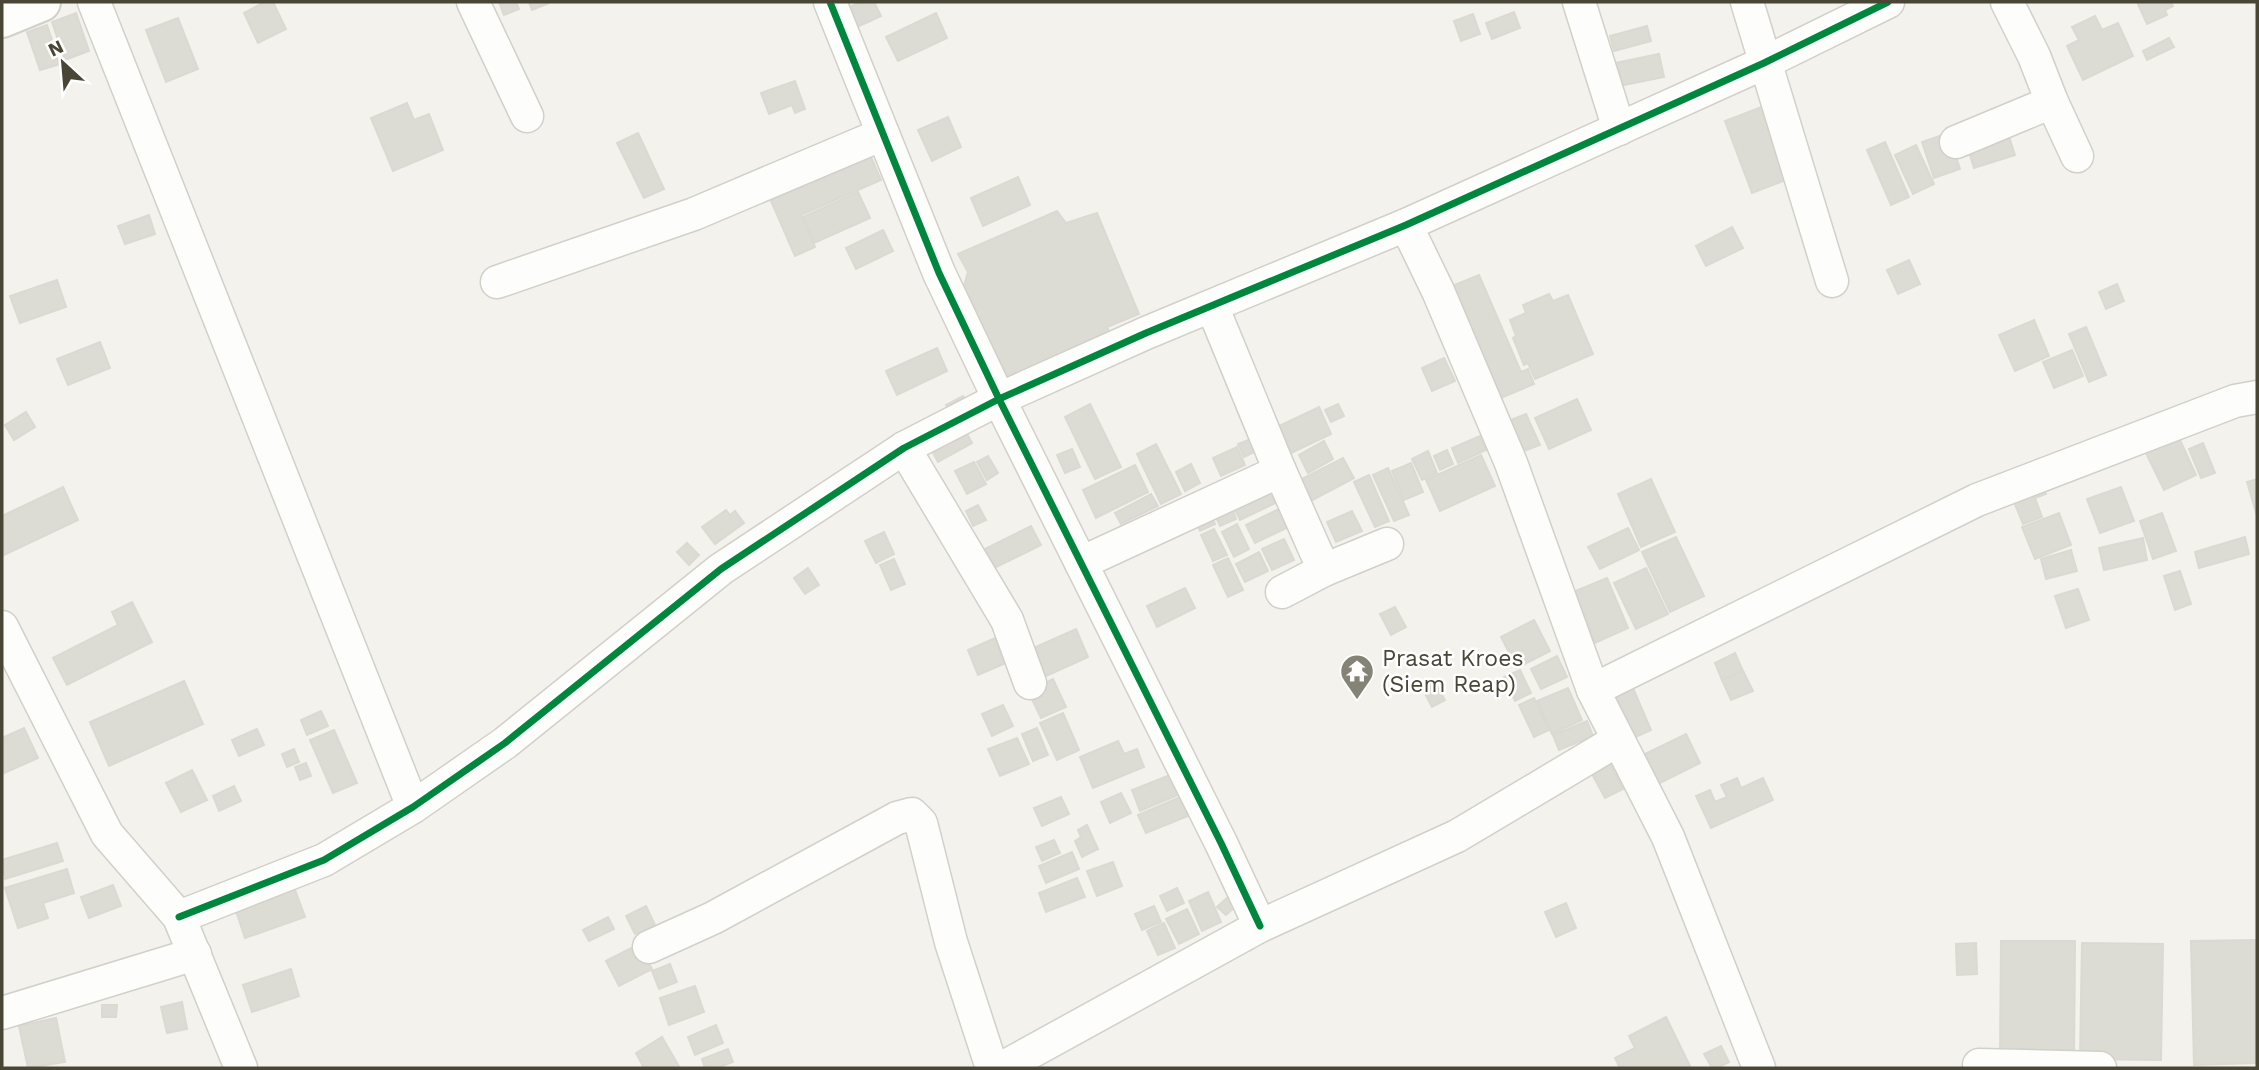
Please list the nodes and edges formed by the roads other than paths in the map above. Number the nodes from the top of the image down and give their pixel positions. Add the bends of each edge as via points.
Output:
1 (41, 2) edge
2 (94, 2) edge
3 (473, 2) edge
4 (830, 2) edge
5 (1579, 2) edge
6 (1747, 2) edge
7 (1888, 2) edge
8 (2007, 2) edge
9 (2, 18) edge
10 (1764, 63) junction
11 (2052, 103) junction
12 (527, 116) dead end
13 (1619, 130) junction
14 (883, 134) junction
15 (1956, 142) dead end
16 (2077, 156) dead end
17 (1406, 225) junction
18 (1832, 281) dead end
19 (497, 282) dead end
20 (1212, 306) junction
21 (2257, 397) edge
22 (999, 399) junction
23 (904, 448) junction
24 (1280, 471) junction
25 (1387, 544) dead end
26 (1081, 563) junction
27 (1324, 570) junction
28 (1282, 592) dead end
29 (2, 627) edge
30 (1030, 683) dead end
31 (1593, 690) junction
32 (1618, 740) junction
33 (412, 807) junction
34 (179, 917) junction
35 (1260, 926) junction
36 (649, 947) dead end
37 (195, 954) junction
38 (2, 1013) edge
39 (1979, 1065) dead end
40 (241, 1068) edge
41 (992, 1068) edge
42 (1002, 1068) edge
43 (1759, 1068) edge
44 (2099, 1068) edge

1 - 9 street
2 - 33 street
3 - 12 street
4 - 14 street
5 - 13 street
6 - 10 street
7 - 10 street
8 - 11 street
10 - 13 street
10 - 18 street
11 - 15 street
11 - 16 street
13 - 17 street
14 - 19 street via 694,215
14 - 22 street via 939,273
17 - 20 street
17 - 31 street via 1511,463
20 - 22 street
20 - 24 street
21 - 31 street via 2235,401 1977,500
22 - 23 street
22 - 26 street
23 - 30 street via 1007,620
23 - 33 street via 721,569 505,743
24 - 26 street
24 - 27 street
25 - 27 street
26 - 35 street
27 - 28 street
29 - 34 street via 107,834
31 - 32 street
32 - 35 street via 1457,836
32 - 43 street via 1668,837
33 - 34 street via 324,860
34 - 37 street
35 - 42 street
36 - 41 street via 912,814 921,823 951,942
37 - 38 street
37 - 40 street
39 - 44 street

